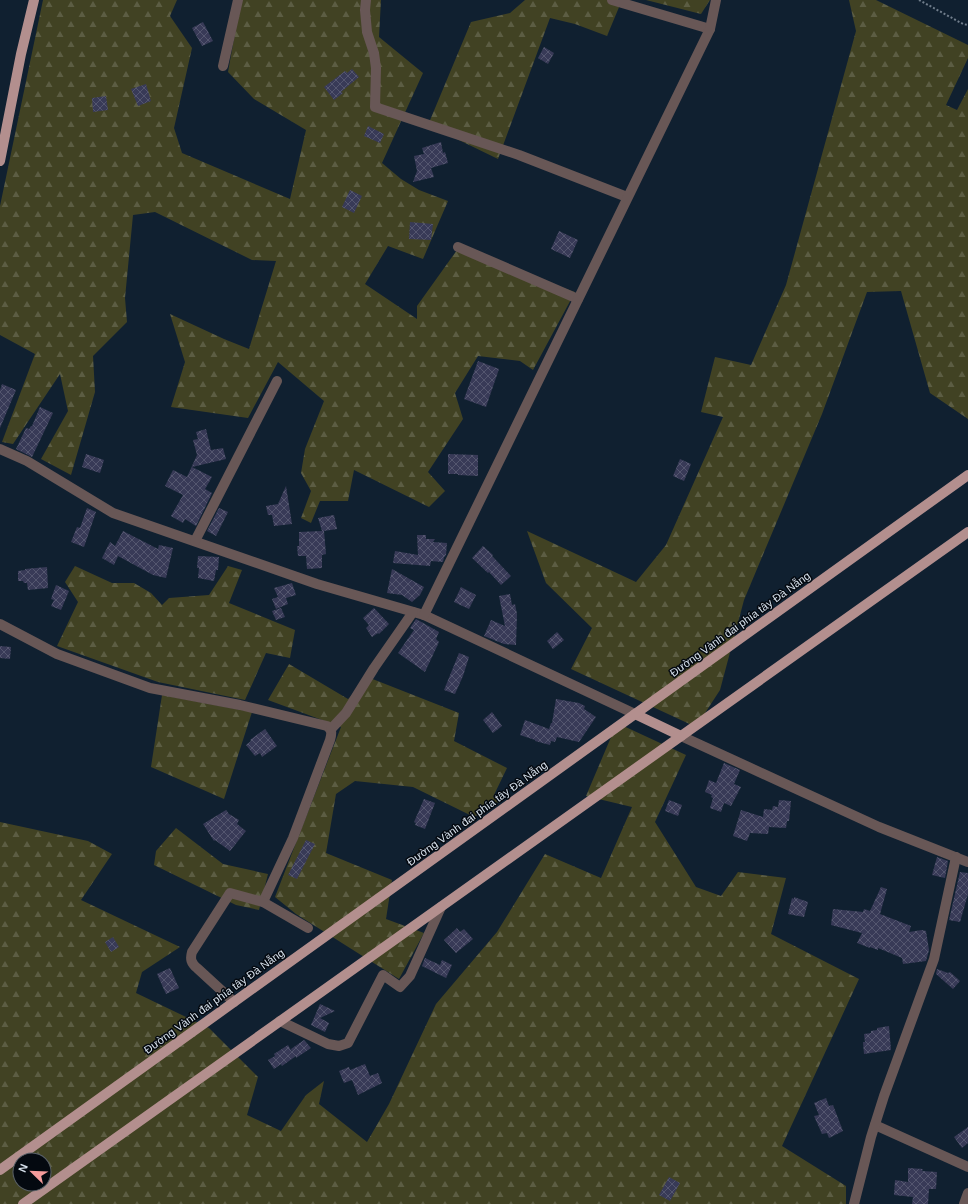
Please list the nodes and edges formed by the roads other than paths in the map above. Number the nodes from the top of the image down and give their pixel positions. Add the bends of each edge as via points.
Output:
1 (34, 0) edge
2 (238, 0) edge
3 (366, 0) edge
4 (612, 0) edge
5 (716, 0) edge
6 (710, 29) junction
7 (223, 66) dead end
8 (0, 161) edge
9 (627, 197) junction
10 (458, 247) dead end
11 (578, 299) junction
12 (277, 381) dead end
13 (0, 449) edge
14 (968, 475) edge
15 (968, 532) edge
16 (194, 541) junction
17 (413, 612) junction
18 (424, 615) junction
19 (0, 624) edge
20 (635, 714) junction
21 (331, 729) junction
22 (681, 736) junction
23 (956, 858) junction
24 (968, 862) edge
25 (263, 902) junction
26 (441, 907) junction
27 (308, 928) dead end
28 (234, 1002) junction
29 (280, 1021) junction
30 (875, 1125) junction
31 (968, 1167) edge
32 (0, 1170) edge
33 (968, 1193) edge
34 (23, 1204) edge
35 (854, 1204) edge
36 (964, 1204) edge

1 - 8 main road
2 - 7 street
3 - 9 street via 367,32 376,68 375,107 519,155
4 - 6 street
5 - 6 street
6 - 9 street
9 - 11 street
10 - 11 street
11 - 18 street
12 - 16 street
13 - 16 street via 27,461 113,513
14 - 20 main road, Đường Vành đai phía tây Đà Nẵng
15 - 22 main road
16 - 17 street via 317,584
17 - 18 street
17 - 21 street via 346,713
18 - 20 street
19 - 21 street via 57,654 150,688 240,705
20 - 22 main road
20 - 28 main road, Đường Vành đai phía tây Đà Nẵng
21 - 25 street via 330,740 293,838
22 - 23 street via 878,826
22 - 26 main road
23 - 24 street
23 - 30 street via 934,959
25 - 27 street
25 - 28 street via 230,893 192,952 192,963
26 - 29 main road
26 - 29 street via 410,976 400,987 383,976 348,1043 339,1046 328,1044
28 - 32 main road, Đường Vành đai phía tây Đà Nẵng
29 - 34 main road
30 - 31 street
30 - 35 street
33 - 36 street

